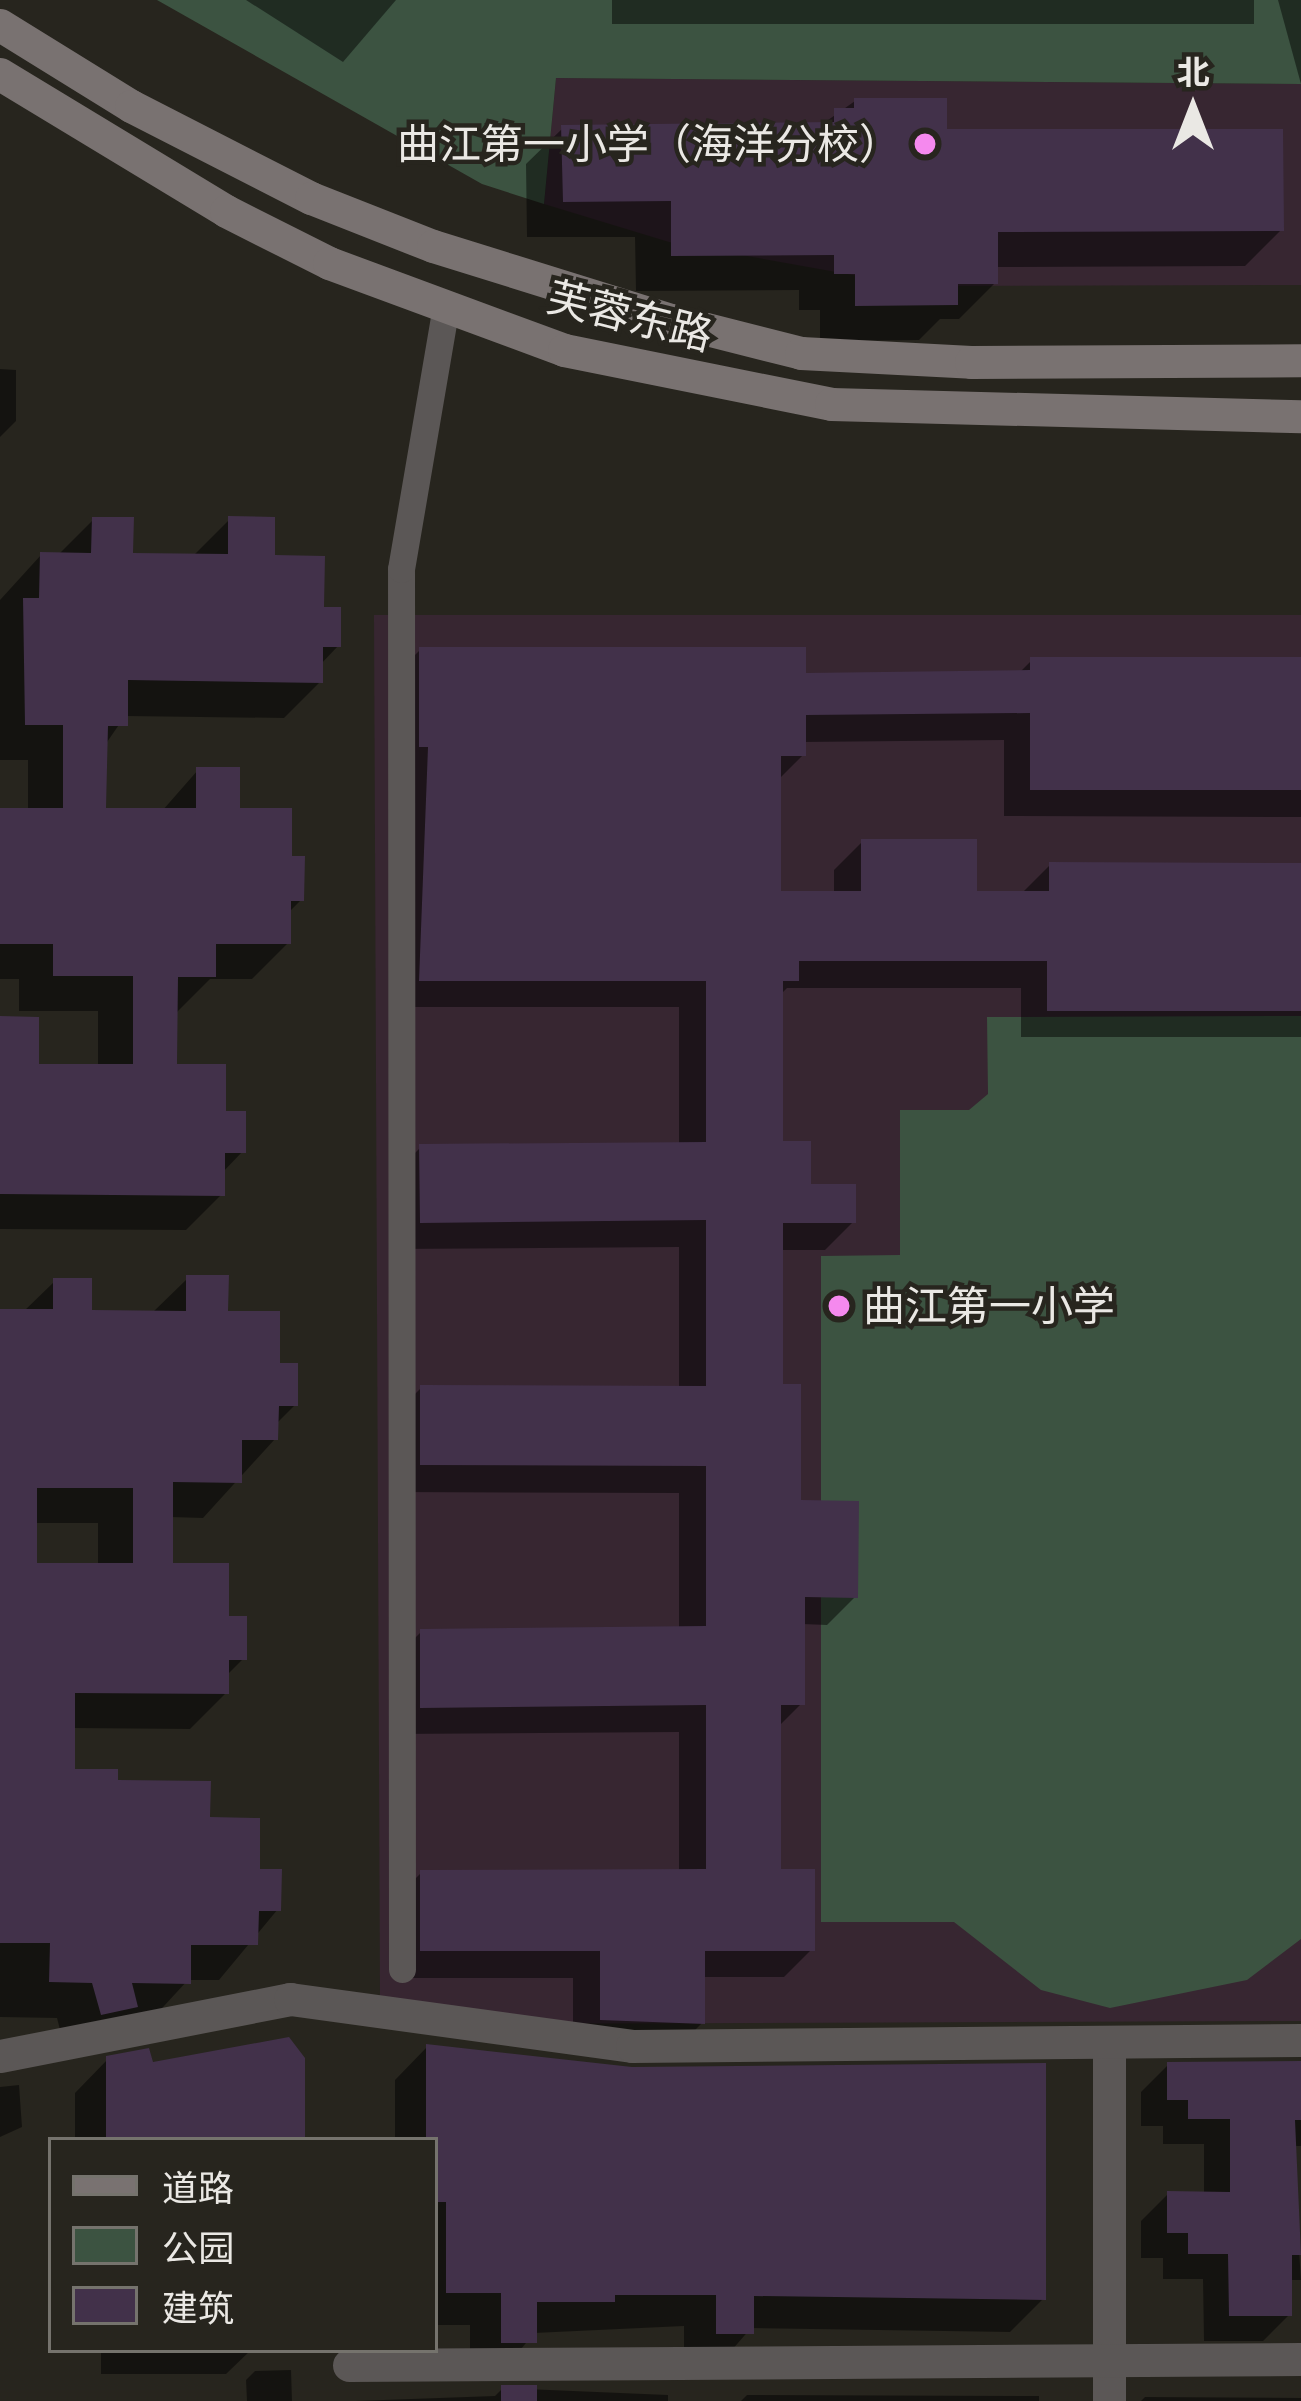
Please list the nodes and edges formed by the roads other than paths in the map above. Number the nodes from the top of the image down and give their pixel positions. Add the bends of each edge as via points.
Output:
1 (0, 25) edge
2 (0, 74) edge
3 (445, 311) junction
4 (1301, 360) edge
5 (1301, 416) edge
6 (402, 1969) dead end
7 (1301, 2040) edge
8 (1108, 2042) junction
9 (0, 2056) edge
10 (1301, 2359) edge
11 (1108, 2363) junction
12 (350, 2365) dead end
13 (1108, 2401) edge

1 - 4 main road, 芙蓉东路 via 131,106 311,198 453,253 670,320 801,352 971,362
2 - 3 main road, 芙蓉东路 via 226,211
3 - 5 main road, 芙蓉东路 via 587,355 831,404
3 - 6 lane via 401,569
7 - 8 street
8 - 9 street via 632,2046 290,2000
8 - 11 street
10 - 11 street
11 - 12 street
11 - 13 street

